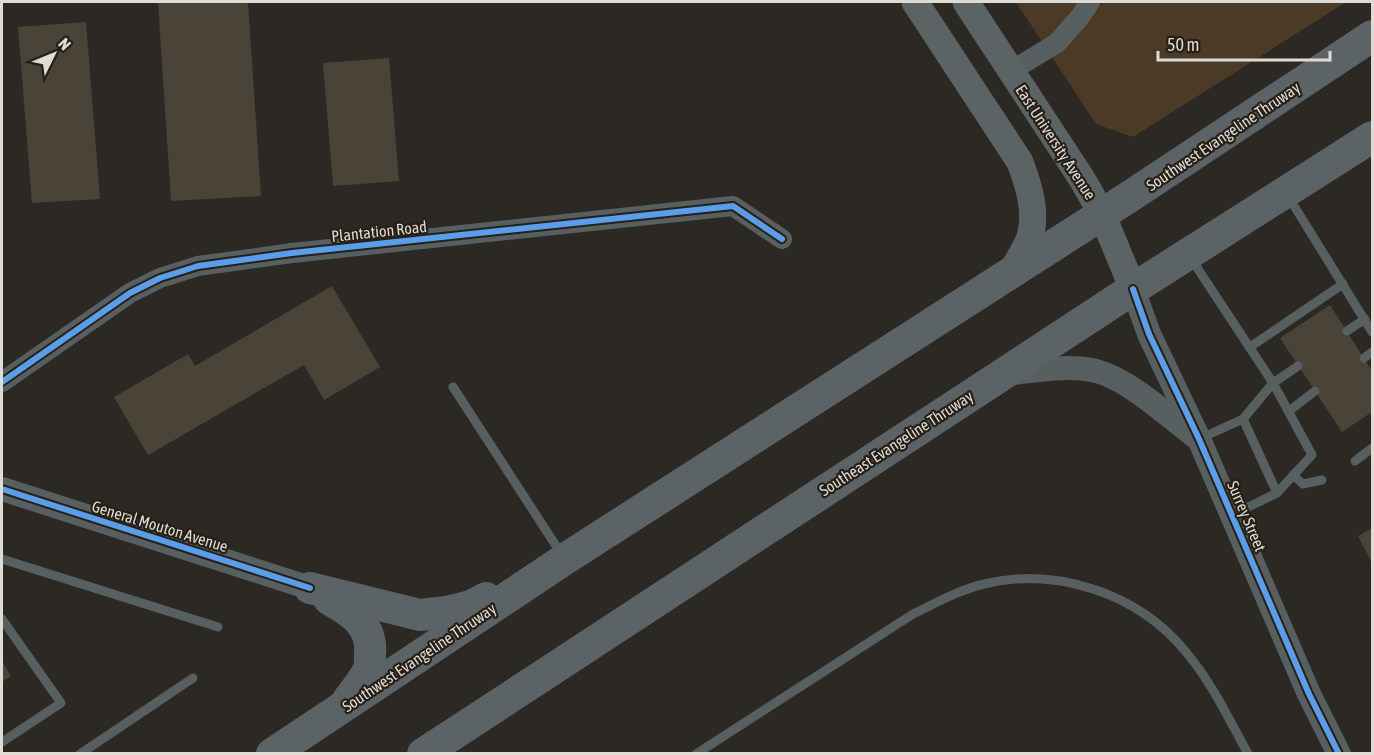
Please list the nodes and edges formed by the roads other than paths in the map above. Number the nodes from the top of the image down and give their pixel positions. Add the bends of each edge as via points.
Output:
1 (915, 2) edge
2 (966, 2) edge
3 (1090, 2) edge
4 (1372, 36) edge
5 (1011, 71) junction
6 (1372, 137) edge
7 (1286, 192) junction
8 (1102, 214) junction
9 (782, 239) dead end
10 (1188, 254) junction
11 (1011, 273) junction
12 (1343, 284) junction
13 (1133, 289) junction
14 (1365, 319) junction
15 (1347, 331) dead end
16 (1372, 332) edge
17 (1250, 347) junction
18 (1298, 366) dead end
19 (1002, 374) junction
20 (2, 382) edge
21 (1273, 383) junction
22 (453, 387) dead end
23 (1315, 391) dead end
24 (1289, 411) junction
25 (1243, 419) junction
26 (1199, 439) junction
27 (1372, 448) edge
28 (1355, 461) dead end
29 (1293, 475) junction
30 (1322, 480) dead end
31 (2, 489) edge
32 (1277, 492) junction
33 (1232, 515) junction
34 (565, 559) junction
35 (2, 560) edge
36 (310, 588) junction
37 (2, 619) edge
38 (218, 627) dead end
39 (193, 678) dead end
40 (344, 706) junction
41 (2, 742) edge
42 (80, 753) edge
43 (272, 753) edge
44 (423, 753) edge
45 (696, 753) edge
46 (1248, 753) edge
47 (1339, 753) edge

1 - 11 main road via 1020,162 1030,188 1033,212 1029,239
2 - 5 main road, East University Avenue
3 - 5 street via 1057,43
4 - 8 highway, Southwest Evangeline Thruway
5 - 8 main road, East University Avenue
6 - 7 highway, Southeast Evangeline Thruway
7 - 10 highway, Southeast Evangeline Thruway
7 - 12 lane
8 - 11 highway
8 - 13 main road, East University Avenue
9 - 20 street, Plantation Road via 733,206 198,266 130,293
10 - 13 highway, Southeast Evangeline Thruway
10 - 17 lane
11 - 34 highway
12 - 14 lane
12 - 17 lane
13 - 19 highway, Southeast Evangeline Thruway
13 - 26 street, Surrey Street via 1149,334
14 - 15 lane
14 - 16 lane
17 - 21 lane
18 - 21 lane
19 - 26 street via 1093,370 1140,394
19 - 44 highway, Southeast Evangeline Thruway
21 - 24 lane
21 - 25 lane
22 - 34 lane
23 - 24 lane
24 - 29 lane via 1312,454
25 - 26 lane
25 - 32 lane
26 - 33 street, Surrey Street
27 - 28 lane
29 - 30 lane via 1303,484
29 - 32 lane
31 - 36 street, General Mouton Avenue
32 - 33 lane
33 - 47 street, Surrey Street via 1309,694
34 - 36 highway via 471,606 420,615
34 - 40 highway, Southwest Evangeline Thruway
35 - 38 lane
36 - 40 highway via 351,612 367,629 371,648 369,668
37 - 41 lane via 61,703
39 - 42 lane
40 - 43 highway, Southwest Evangeline Thruway
45 - 46 lane via 913,614 984,584 1022,578 1060,580 1095,590 1128,603 1159,623 1209,682

